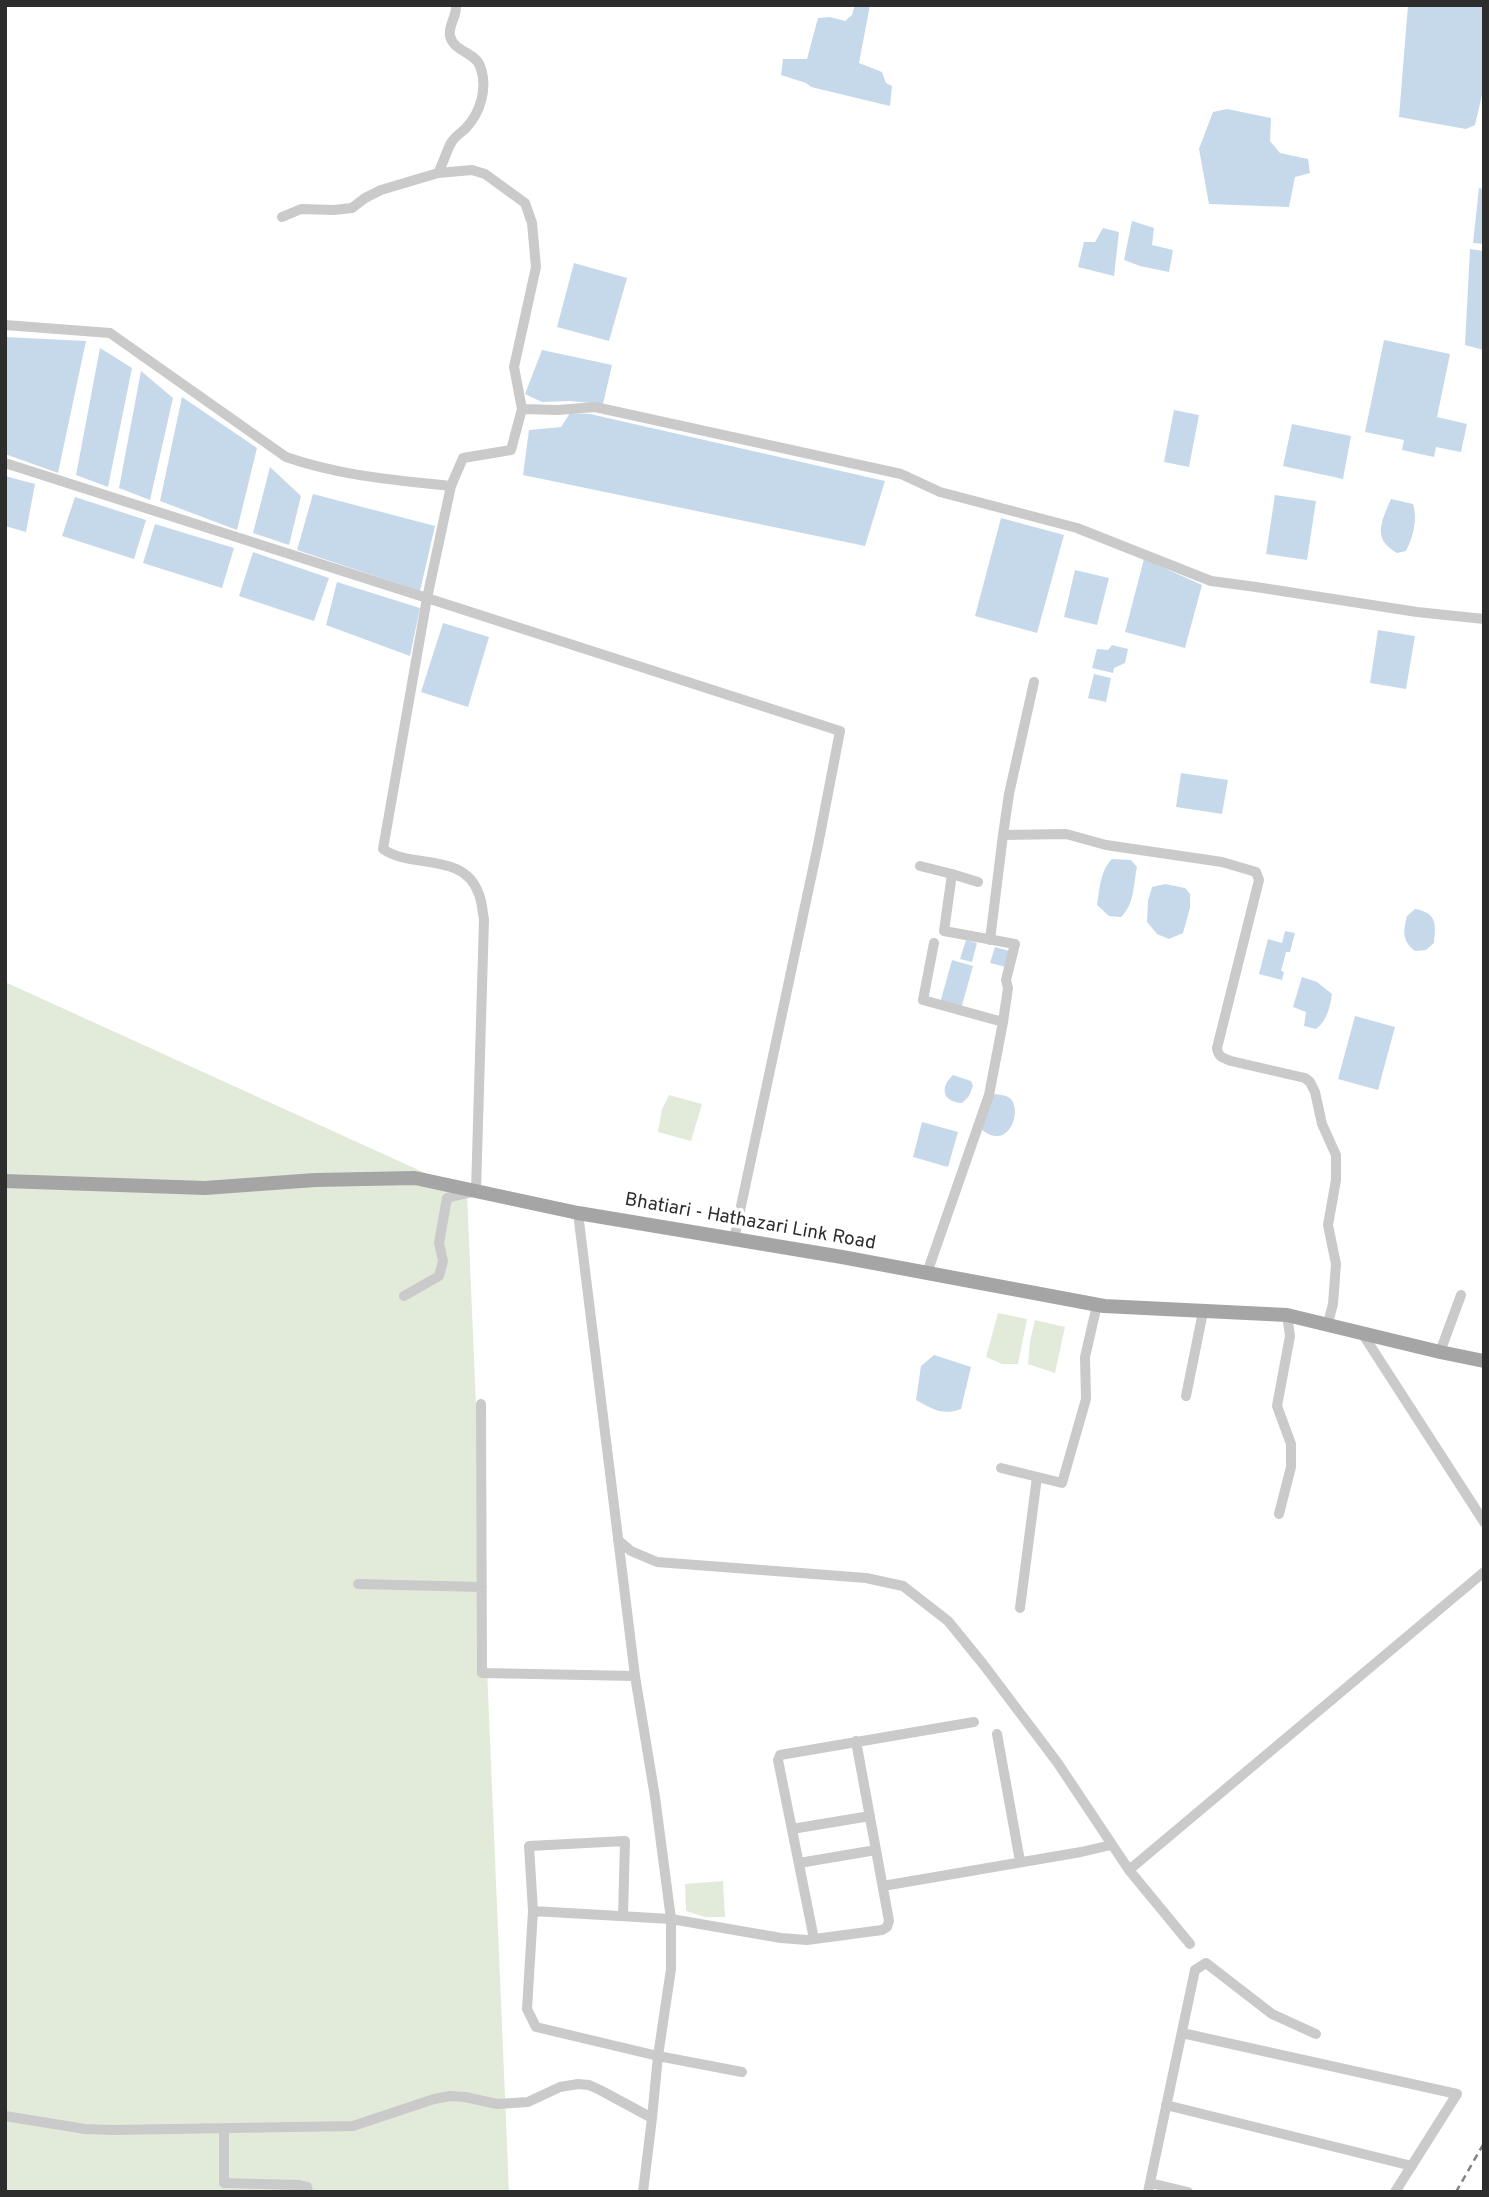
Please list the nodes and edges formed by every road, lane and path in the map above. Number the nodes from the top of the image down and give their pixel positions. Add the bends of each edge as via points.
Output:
1 (456, 5) edge
2 (439, 173) junction
3 (282, 217) dead end
4 (5, 325) edge
5 (522, 408) junction
6 (5, 463) edge
7 (452, 486) junction
8 (427, 598) junction
9 (1484, 619) edge
10 (1034, 682) dead end
11 (1003, 835) junction
12 (920, 866) dead end
13 (952, 874) junction
14 (978, 882) dead end
15 (990, 940) junction
16 (934, 943) dead end
17 (1003, 1022) junction
18 (5, 1181) edge
19 (476, 1191) junction
20 (578, 1213) junction
21 (734, 1239) junction
22 (928, 1273) junction
23 (1461, 1294) dead end
24 (404, 1296) dead end
25 (1097, 1305) junction
26 (1203, 1311) junction
27 (1287, 1315) junction
28 (1328, 1323) junction
29 (1362, 1333) junction
30 (1440, 1352) junction
31 (1484, 1361) edge
32 (1186, 1396) dead end
33 (481, 1404) dead end
34 (1001, 1468) dead end
35 (1037, 1477) junction
36 (1279, 1514) dead end
37 (1484, 1522) edge
38 (618, 1540) junction
39 (1484, 1572) edge
40 (358, 1584) dead end
41 (482, 1587) junction
42 (1020, 1608) dead end
43 (635, 1676) junction
44 (974, 1722) dead end
45 (997, 1734) dead end
46 (856, 1741) junction
47 (870, 1816) junction
48 (792, 1829) junction
49 (1111, 1845) junction
50 (876, 1850) junction
51 (1020, 1861) junction
52 (799, 1863) junction
53 (1129, 1870) junction
54 (883, 1886) junction
55 (533, 1911) junction
56 (623, 1916) junction
57 (671, 1919) junction
58 (814, 1939) junction
59 (1190, 1944) dead end
60 (1182, 2032) junction
61 (1316, 2034) dead end
62 (658, 2056) junction
63 (742, 2072) dead end
64 (1166, 2105) junction
65 (5, 2116) edge
66 (652, 2118) junction
67 (224, 2129) junction
68 (1412, 2166) junction
69 (1149, 2187) edge
70 (308, 2192) edge
71 (643, 2192) edge
72 (1188, 2192) edge
73 (1395, 2192) edge

1 - 2 street via 450,38 480,65 484,86 474,119 451,142
2 - 3 street via 380,190 352,208 301,209
2 - 5 street via 472,170 485,174 525,204 533,223 536,267 514,367
4 - 7 street via 110,332 286,457 351,475
5 - 7 street via 511,450 463,458
5 - 9 street via 594,407 901,474 940,492 1077,528 1211,581
6 - 8 street
7 - 8 street
8 - 19 street via 383,849 391,855 463,872 478,891 484,919
8 - 21 street via 840,731
10 - 11 street
11 - 15 street
11 - 28 street via 1066,834 1255,872 1259,880 1217,1048 1222,1058 1305,1078 1315,1092 1336,1155 1328,1225 1336,1264
12 - 13 street
13 - 14 street
13 - 15 street via 944,931
15 - 17 street via 1015,944
16 - 17 street via 923,1000
17 - 22 street via 989,1094
18 - 19 main road, Bhatiari - Hathazari Link Road via 205,1188 406,1177
19 - 20 main road, Bhatiari - Hathazari Link Road
19 - 24 street via 447,1198 439,1276
20 - 21 main road, Bhatiari - Hathazari Link Road
20 - 38 street
21 - 22 main road, Bhatiari - Hathazari Link Road
22 - 25 main road, Bhatiari - Hathazari Link Road
23 - 30 street
25 - 26 main road, Bhatiari - Hathazari Link Road
25 - 35 street via 1085,1357 1086,1399 1062,1483
26 - 27 main road, Bhatiari - Hathazari Link Road
26 - 32 street
27 - 28 main road, Bhatiari - Hathazari Link Road
27 - 36 street via 1290,1336 1278,1406 1291,1444 1291,1467
28 - 29 main road, Bhatiari - Hathazari Link Road
29 - 30 main road, Bhatiari - Hathazari Link Road
29 - 37 street
30 - 31 main road, Bhatiari - Hathazari Link Road
33 - 41 street
34 - 35 street
35 - 42 street
38 - 43 street
38 - 49 street via 657,1562 866,1578 903,1586 948,1621 983,1664 1057,1762
39 - 53 street
40 - 41 street
41 - 43 street via 482,1673
43 - 57 street
44 - 46 street
45 - 51 street
46 - 47 street
46 - 48 street via 780,1755
47 - 48 street
47 - 50 street
48 - 52 street
49 - 51 street
49 - 53 street
50 - 52 street
50 - 54 street
51 - 54 street
52 - 58 street
53 - 59 street
54 - 58 street via 887,1927
55 - 56 street
55 - 56 street via 529,1846 625,1841
55 - 62 street via 527,2009 537,2026
56 - 57 street
57 - 58 street via 781,1938
57 - 62 street via 671,1969
60 - 61 street via 1195,1970 1206,1963 1272,2014
60 - 64 street
60 - 68 street via 1457,2094
62 - 63 street
62 - 66 street
64 - 68 street
64 - 69 street
65 - 67 street via 85,2129
66 - 67 street via 600,2090 578,2084 528,2102 497,2104 450,2096 353,2126
66 - 71 street
67 - 70 street via 223,2183 298,2185 307,2187
68 - 73 street
69 - 72 street

